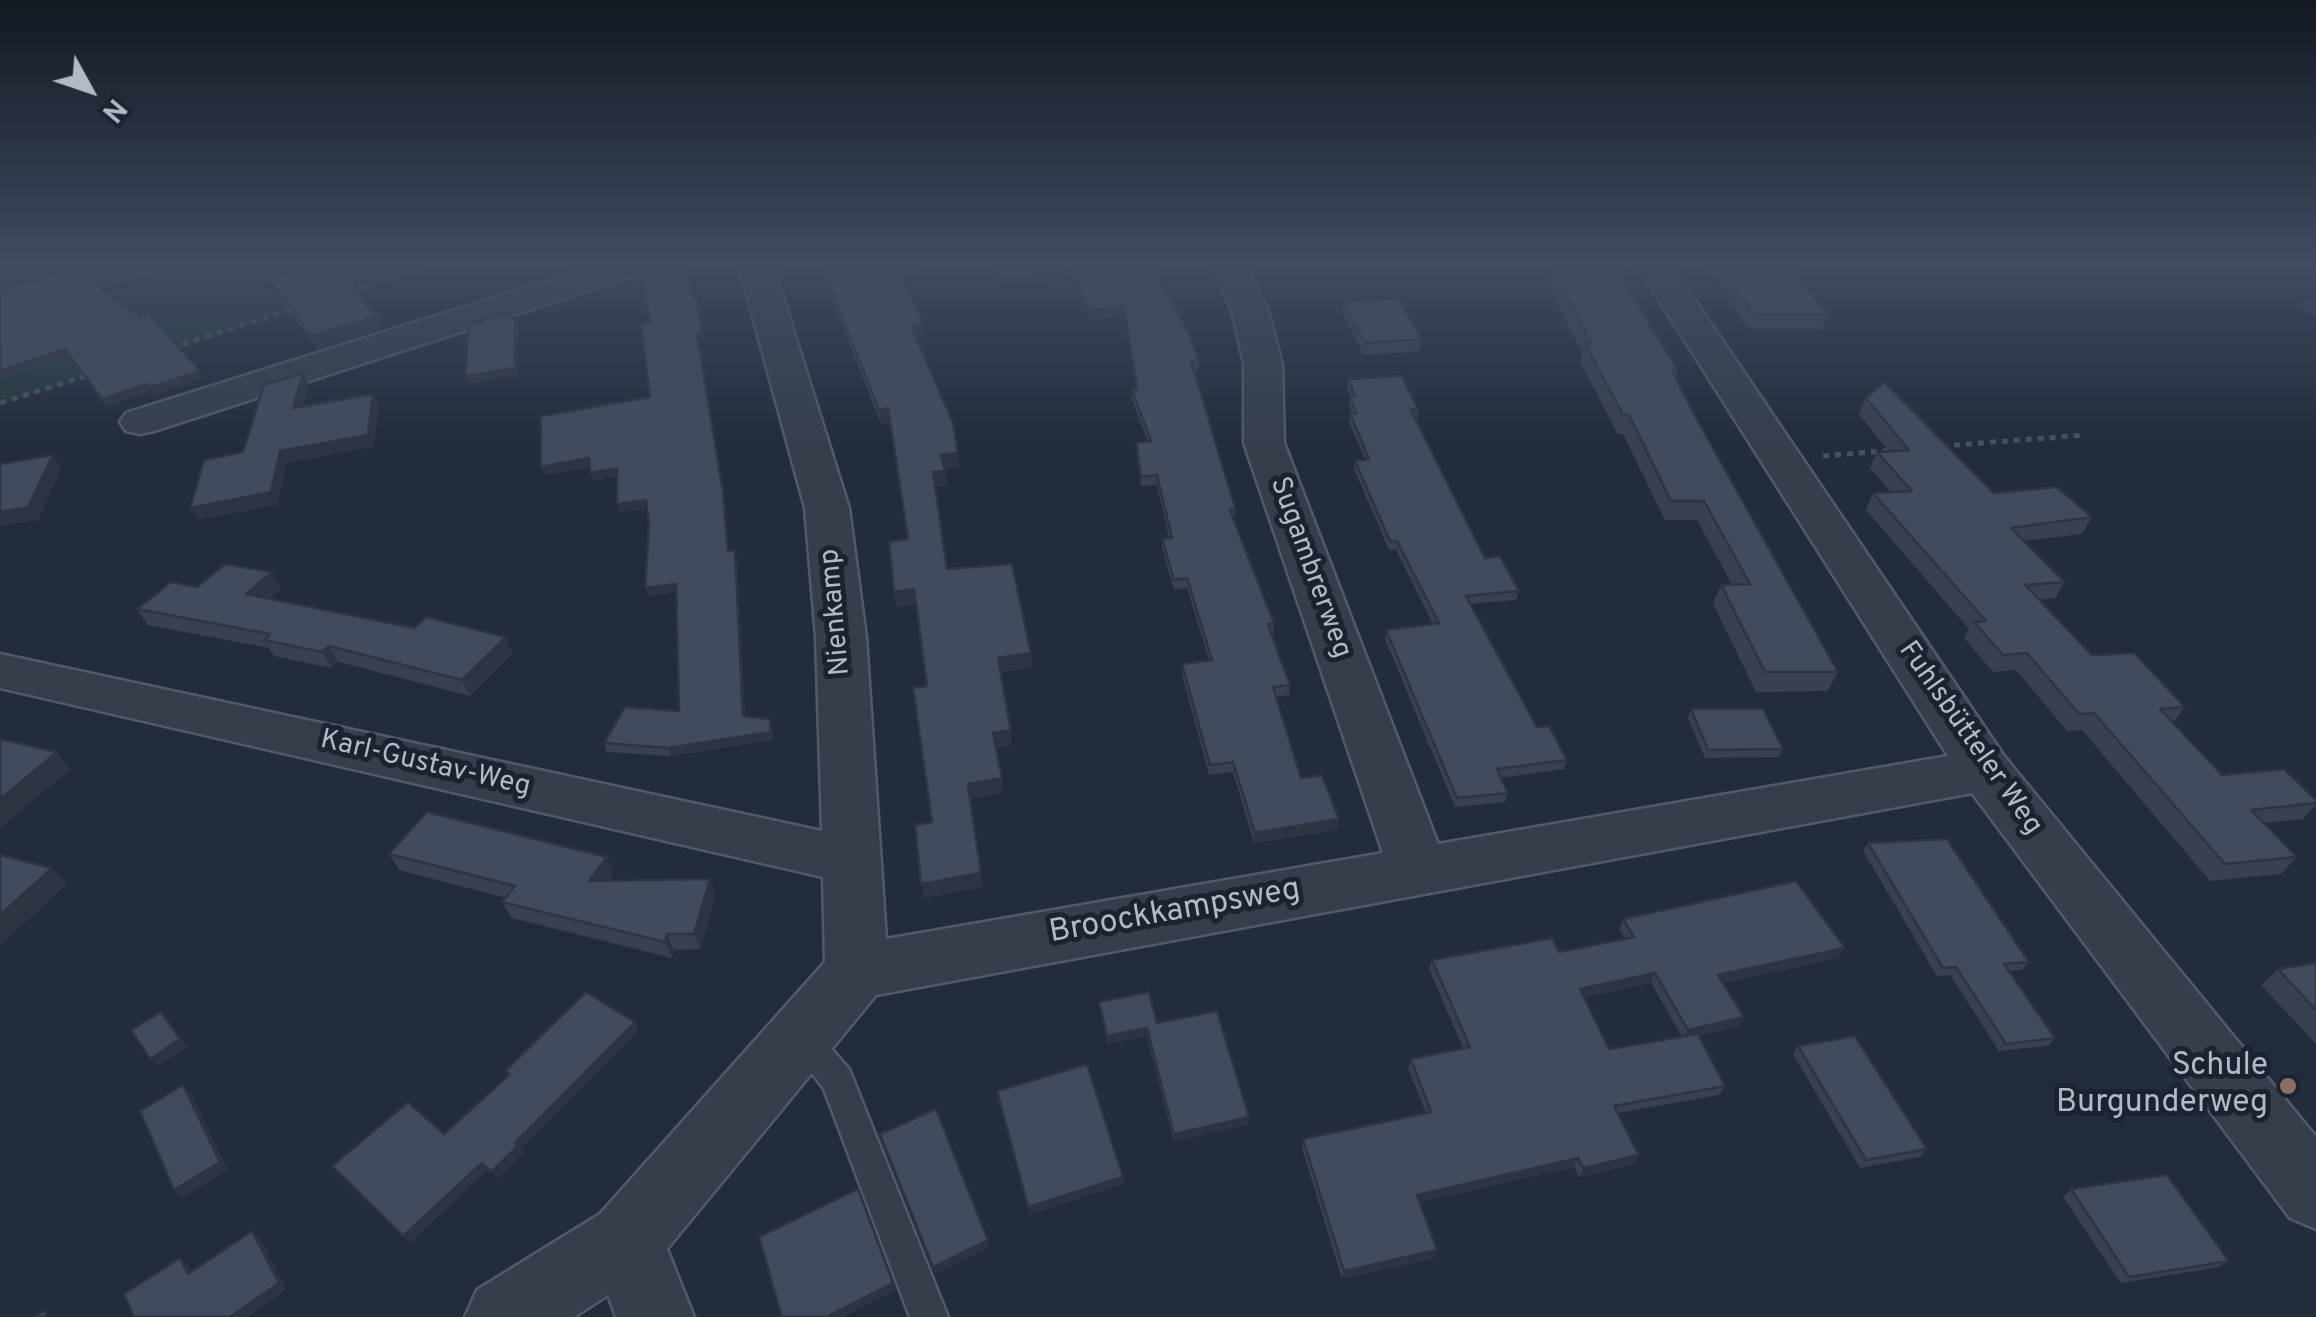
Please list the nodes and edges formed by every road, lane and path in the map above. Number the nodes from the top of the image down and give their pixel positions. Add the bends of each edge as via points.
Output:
1 (247, 323) edge
2 (450, 323) edge
3 (773, 323) edge
4 (1253, 323) edge
5 (1692, 323) edge
6 (166, 350) edge
7 (92, 374) edge
8 (0, 404) edge
9 (140, 422) dead end
10 (2086, 434) dead end
11 (1933, 447) edge
12 (1914, 448) edge
13 (1780, 459) junction
14 (0, 671) edge
15 (1985, 770) junction
16 (850, 860) junction
17 (1418, 869) junction
18 (857, 971) junction
19 (801, 1038) junction
20 (2316, 1193) edge
21 (626, 1240) junction
22 (504, 1317) edge
23 (655, 1317) edge
24 (930, 1317) edge

1 - 6 path
2 - 9 street
3 - 16 street, Nienkamp via 827,508 842,636
4 - 17 street, Sugambrerweg via 1263,364 1264,443
5 - 13 street, Fuhlsbütteler Weg
7 - 8 path
10 - 11 path
12 - 13 path
13 - 15 street, Fuhlsbütteler Weg
14 - 16 street, Karl-Gustav-Weg
15 - 17 street, Broockkampsweg
15 - 20 street, Fuhlsbütteler Weg
16 - 18 street, Nienkamp
17 - 18 street, Broockkampsweg
18 - 19 street
19 - 21 street
19 - 24 lane via 837,1080
21 - 22 street
21 - 23 street

